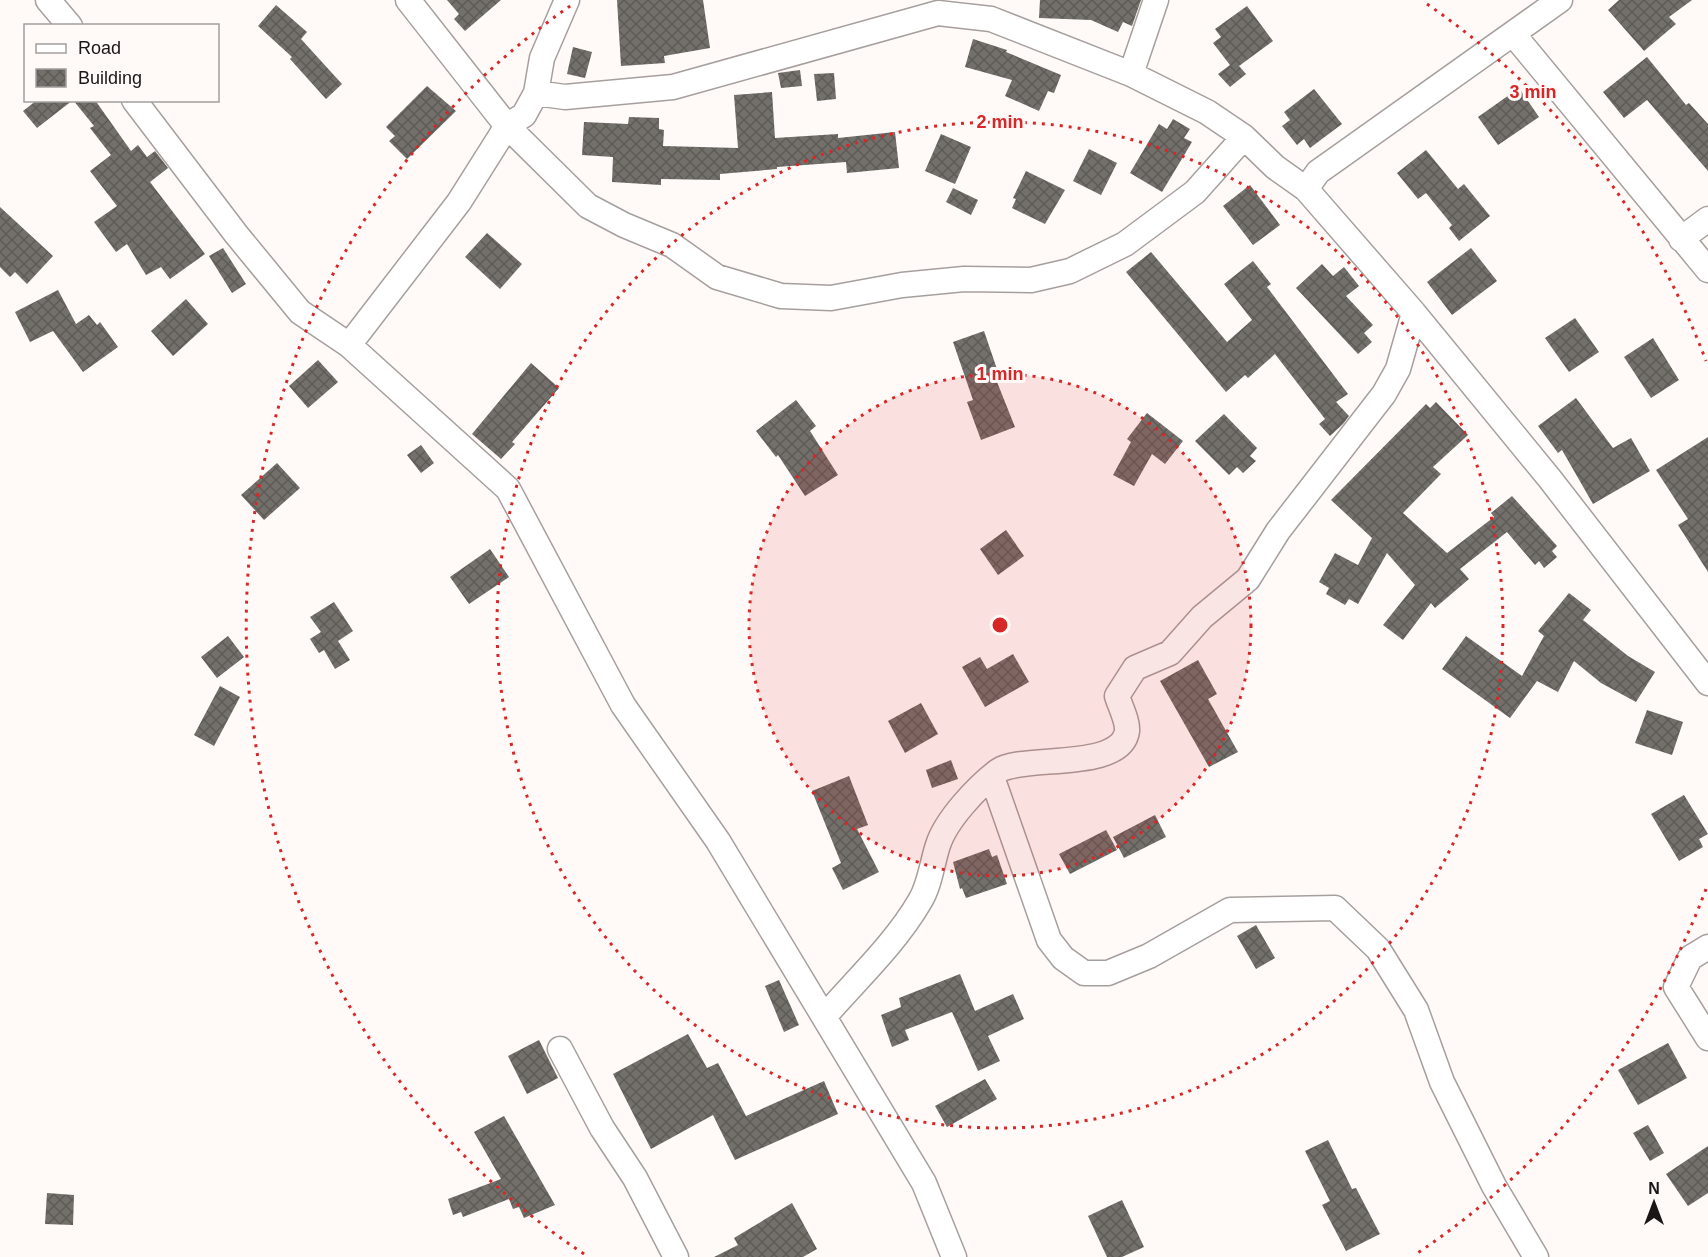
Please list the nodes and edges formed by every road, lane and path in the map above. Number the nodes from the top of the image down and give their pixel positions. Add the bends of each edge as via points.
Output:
1 (48, 0) edge
2 (408, 0) edge
3 (567, 0) edge
4 (1156, 0) edge
5 (1560, 0) edge
6 (68, 24) edge
7 (1514, 35) junction
8 (1131, 74) junction
9 (536, 93) junction
10 (136, 102) edge
11 (507, 126) junction
12 (1244, 138) junction
13 (1306, 189) junction
14 (1708, 219) edge
15 (1681, 239) junction
16 (1708, 270) edge
17 (1414, 313) junction
18 (349, 345) junction
19 (1708, 683) edge
20 (992, 777) junction
21 (1708, 947) edge
22 (824, 1017) junction
23 (1708, 1038) edge
24 (560, 1049) dead end
25 (676, 1257) edge
26 (954, 1257) edge
27 (1536, 1257) edge

1 - 6 street
2 - 11 street
3 - 9 street via 542,58
4 - 8 street
5 - 7 street
7 - 13 street via 1318,172
7 - 15 street
8 - 9 street via 991,19 938,13 673,87 565,97
8 - 12 street via 1207,112
9 - 11 street via 524,115
10 - 18 street via 300,312
11 - 12 street via 588,206 672,245 717,277 781,296 831,298 902,285 964,279 1031,280 1070,271 1125,244 1195,192
11 - 18 street via 459,202
12 - 13 street
13 - 17 street
14 - 15 street
15 - 16 street
17 - 19 street via 1550,479
17 - 20 street via 1398,369 1384,394 1278,531 1248,579 1208,611 1170,653 1135,668 1125,681 1117,696 1127,729 1123,741 1113,750 1061,763 1008,766
18 - 22 street via 508,489 623,705 718,841
20 - 22 street via 947,825 922,900
20 - 27 street via 1049,940 1063,958 1084,973 1108,973 1149,956 1230,910 1335,908 1378,949 1416,1010 1442,1082 1494,1186
21 - 23 street via 1690,958 1676,987
22 - 26 street via 924,1183
24 - 25 street

